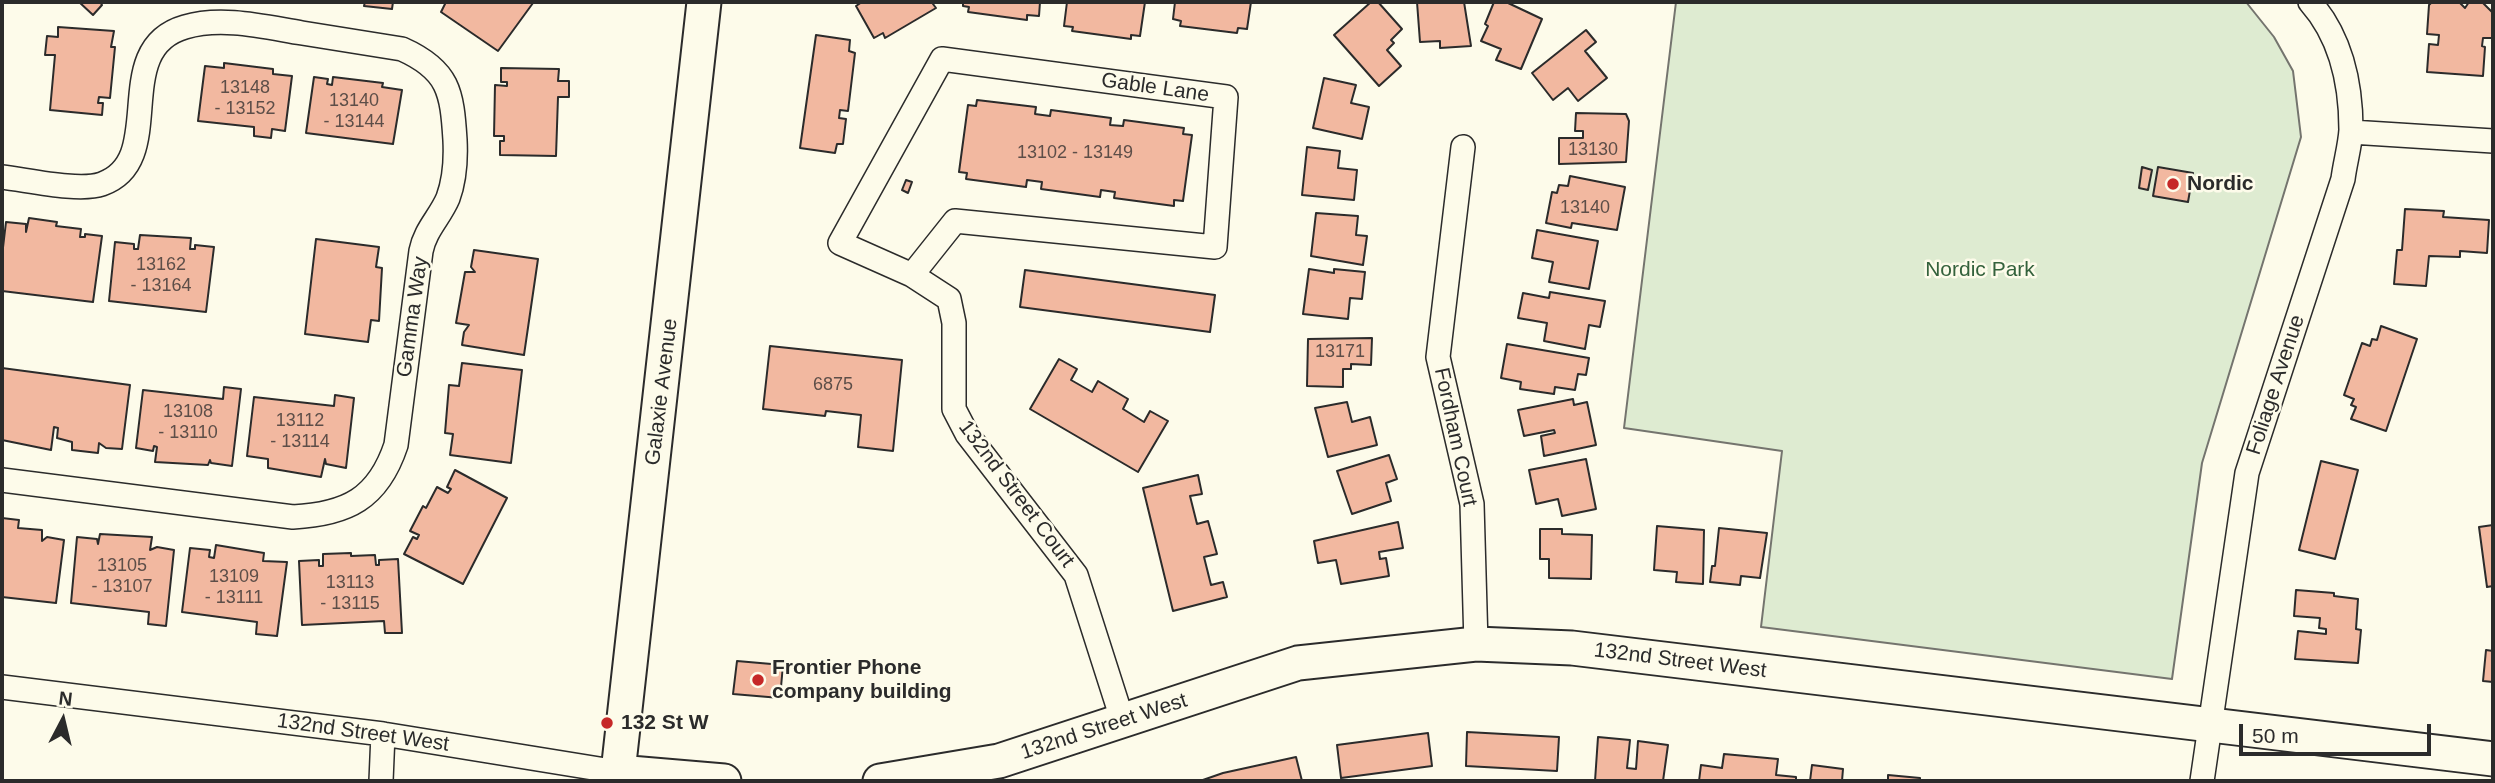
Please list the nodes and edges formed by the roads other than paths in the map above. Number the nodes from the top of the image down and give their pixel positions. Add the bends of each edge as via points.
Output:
1 (704, 2) edge
2 (2310, 2) edge
3 (2351, 132) junction
4 (2493, 141) edge
5 (1463, 147) dead end
6 (2, 177) edge
7 (840, 243) joint
8 (912, 275) junction
9 (2, 480) edge
10 (1476, 644) junction
11 (2, 687) edge
12 (1123, 722) junction
13 (2209, 724) junction
14 (383, 734) junction
15 (2493, 759) edge
16 (617, 776) edge
17 (380, 781) edge
18 (724, 781) edge
19 (880, 781) edge
20 (2202, 781) edge

1 - 16 street, Galaxie Avenue
2 - 3 street, Foliage Avenue via 2326,20 2347,73
3 - 4 street
3 - 13 street, Foliage Avenue via 2343,179 2247,473
5 - 10 street, Fordham Court via 1438,357 1472,504
6 - 9 street, Gamma Way via 85,187 116,176 135,146 145,64 152,48 164,36 209,23 249,24 402,49 434,69 453,104 453,180 442,211 424,237 396,445 390,463 363,497 343,509 293,517
7 - 8 street, 132nd Street Court
7 - 8 street, Gable Lane via 942,59 1226,97 1215,247 954,221
8 - 12 street, 132nd Street Court via 949,299 954,323 954,409 967,434 1076,575
10 - 12 street, 132nd Street West via 1298,663
10 - 13 street, 132nd Street West via 1572,648
11 - 14 street, 132nd Street West
12 - 19 street, 132nd Street West via 999,761
13 - 15 street, 132nd Street West
13 - 20 street, Foliage Avenue
14 - 16 street, 132nd Street West
14 - 17 street
16 - 18 street, 132nd Street West

